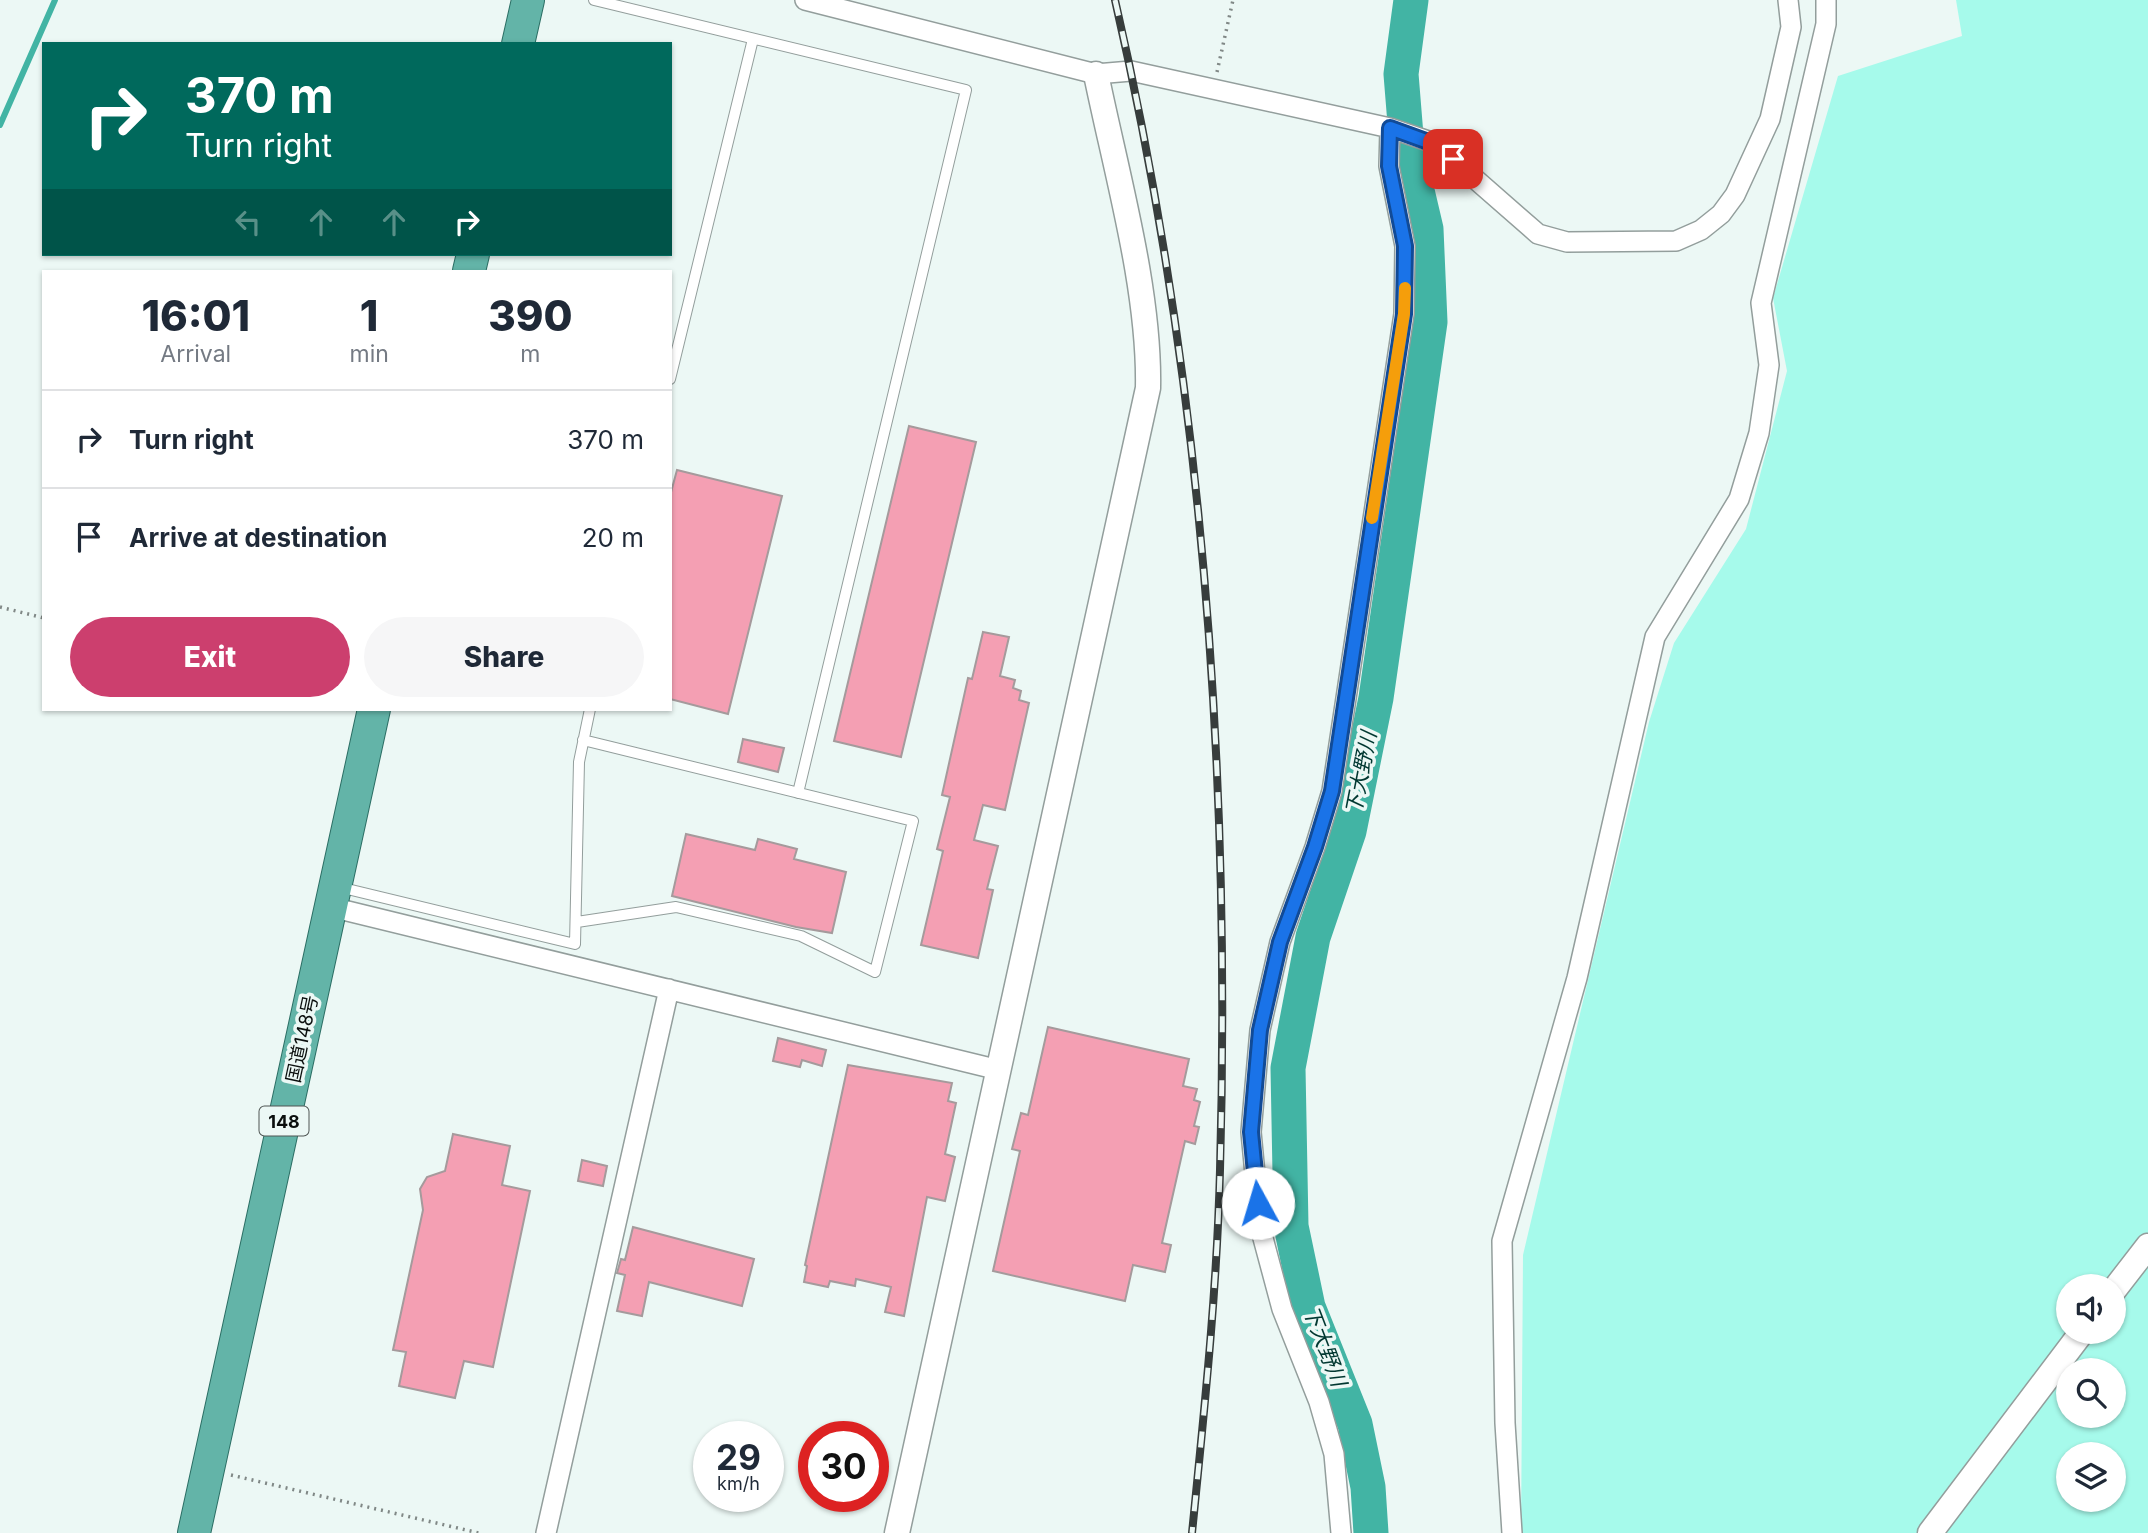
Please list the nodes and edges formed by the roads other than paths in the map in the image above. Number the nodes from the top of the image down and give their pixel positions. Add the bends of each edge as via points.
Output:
1 (528, 0) edge
2 (594, 0) edge
3 (805, 0) edge
4 (1788, 0) edge
5 (1826, 0) edge
6 (753, 38) junction
7 (519, 42) edge
8 (1096, 74) junction
9 (1390, 128) junction
10 (672, 372) edge
11 (374, 711) edge
12 (590, 711) edge
13 (583, 740) junction
14 (798, 793) junction
15 (333, 896) junction
16 (577, 922) junction
17 (669, 989) junction
18 (999, 1070) junction
19 (2148, 1246) edge
20 (2126, 1274) edge
21 (2073, 1344) edge
22 (194, 1533) edge
23 (546, 1533) edge
24 (897, 1533) edge
25 (1341, 1533) edge
26 (1512, 1533) edge
27 (1930, 1533) edge

1 - 7 highway
2 - 6 lane
3 - 8 street
4 - 9 street via 1791,27 1770,119 1741,183 1721,214 1676,241 1567,242 1538,234 1434,144
5 - 26 street via 1826,24 1761,303 1769,365 1759,433 1739,499 1655,637 1577,978 1502,1241
6 - 10 lane
6 - 14 lane via 966,90
8 - 9 street via 1131,71
8 - 18 street via 1141,295 1148,388
9 - 25 street via 1389,166 1405,246 1404,314 1332,791 1280,942 1260,1030 1251,1132 1261,1227 1282,1310 1319,1402 1334,1454
11 - 15 highway, 国道148号 / 148
12 - 13 lane
13 - 14 lane
13 - 16 lane
14 - 16 lane via 913,821 875,972 801,936 676,907
15 - 16 lane via 575,944
15 - 17 street
15 - 22 highway, 国道148号 / 148
17 - 18 street
17 - 23 street
18 - 24 street
19 - 20 street
21 - 27 street

